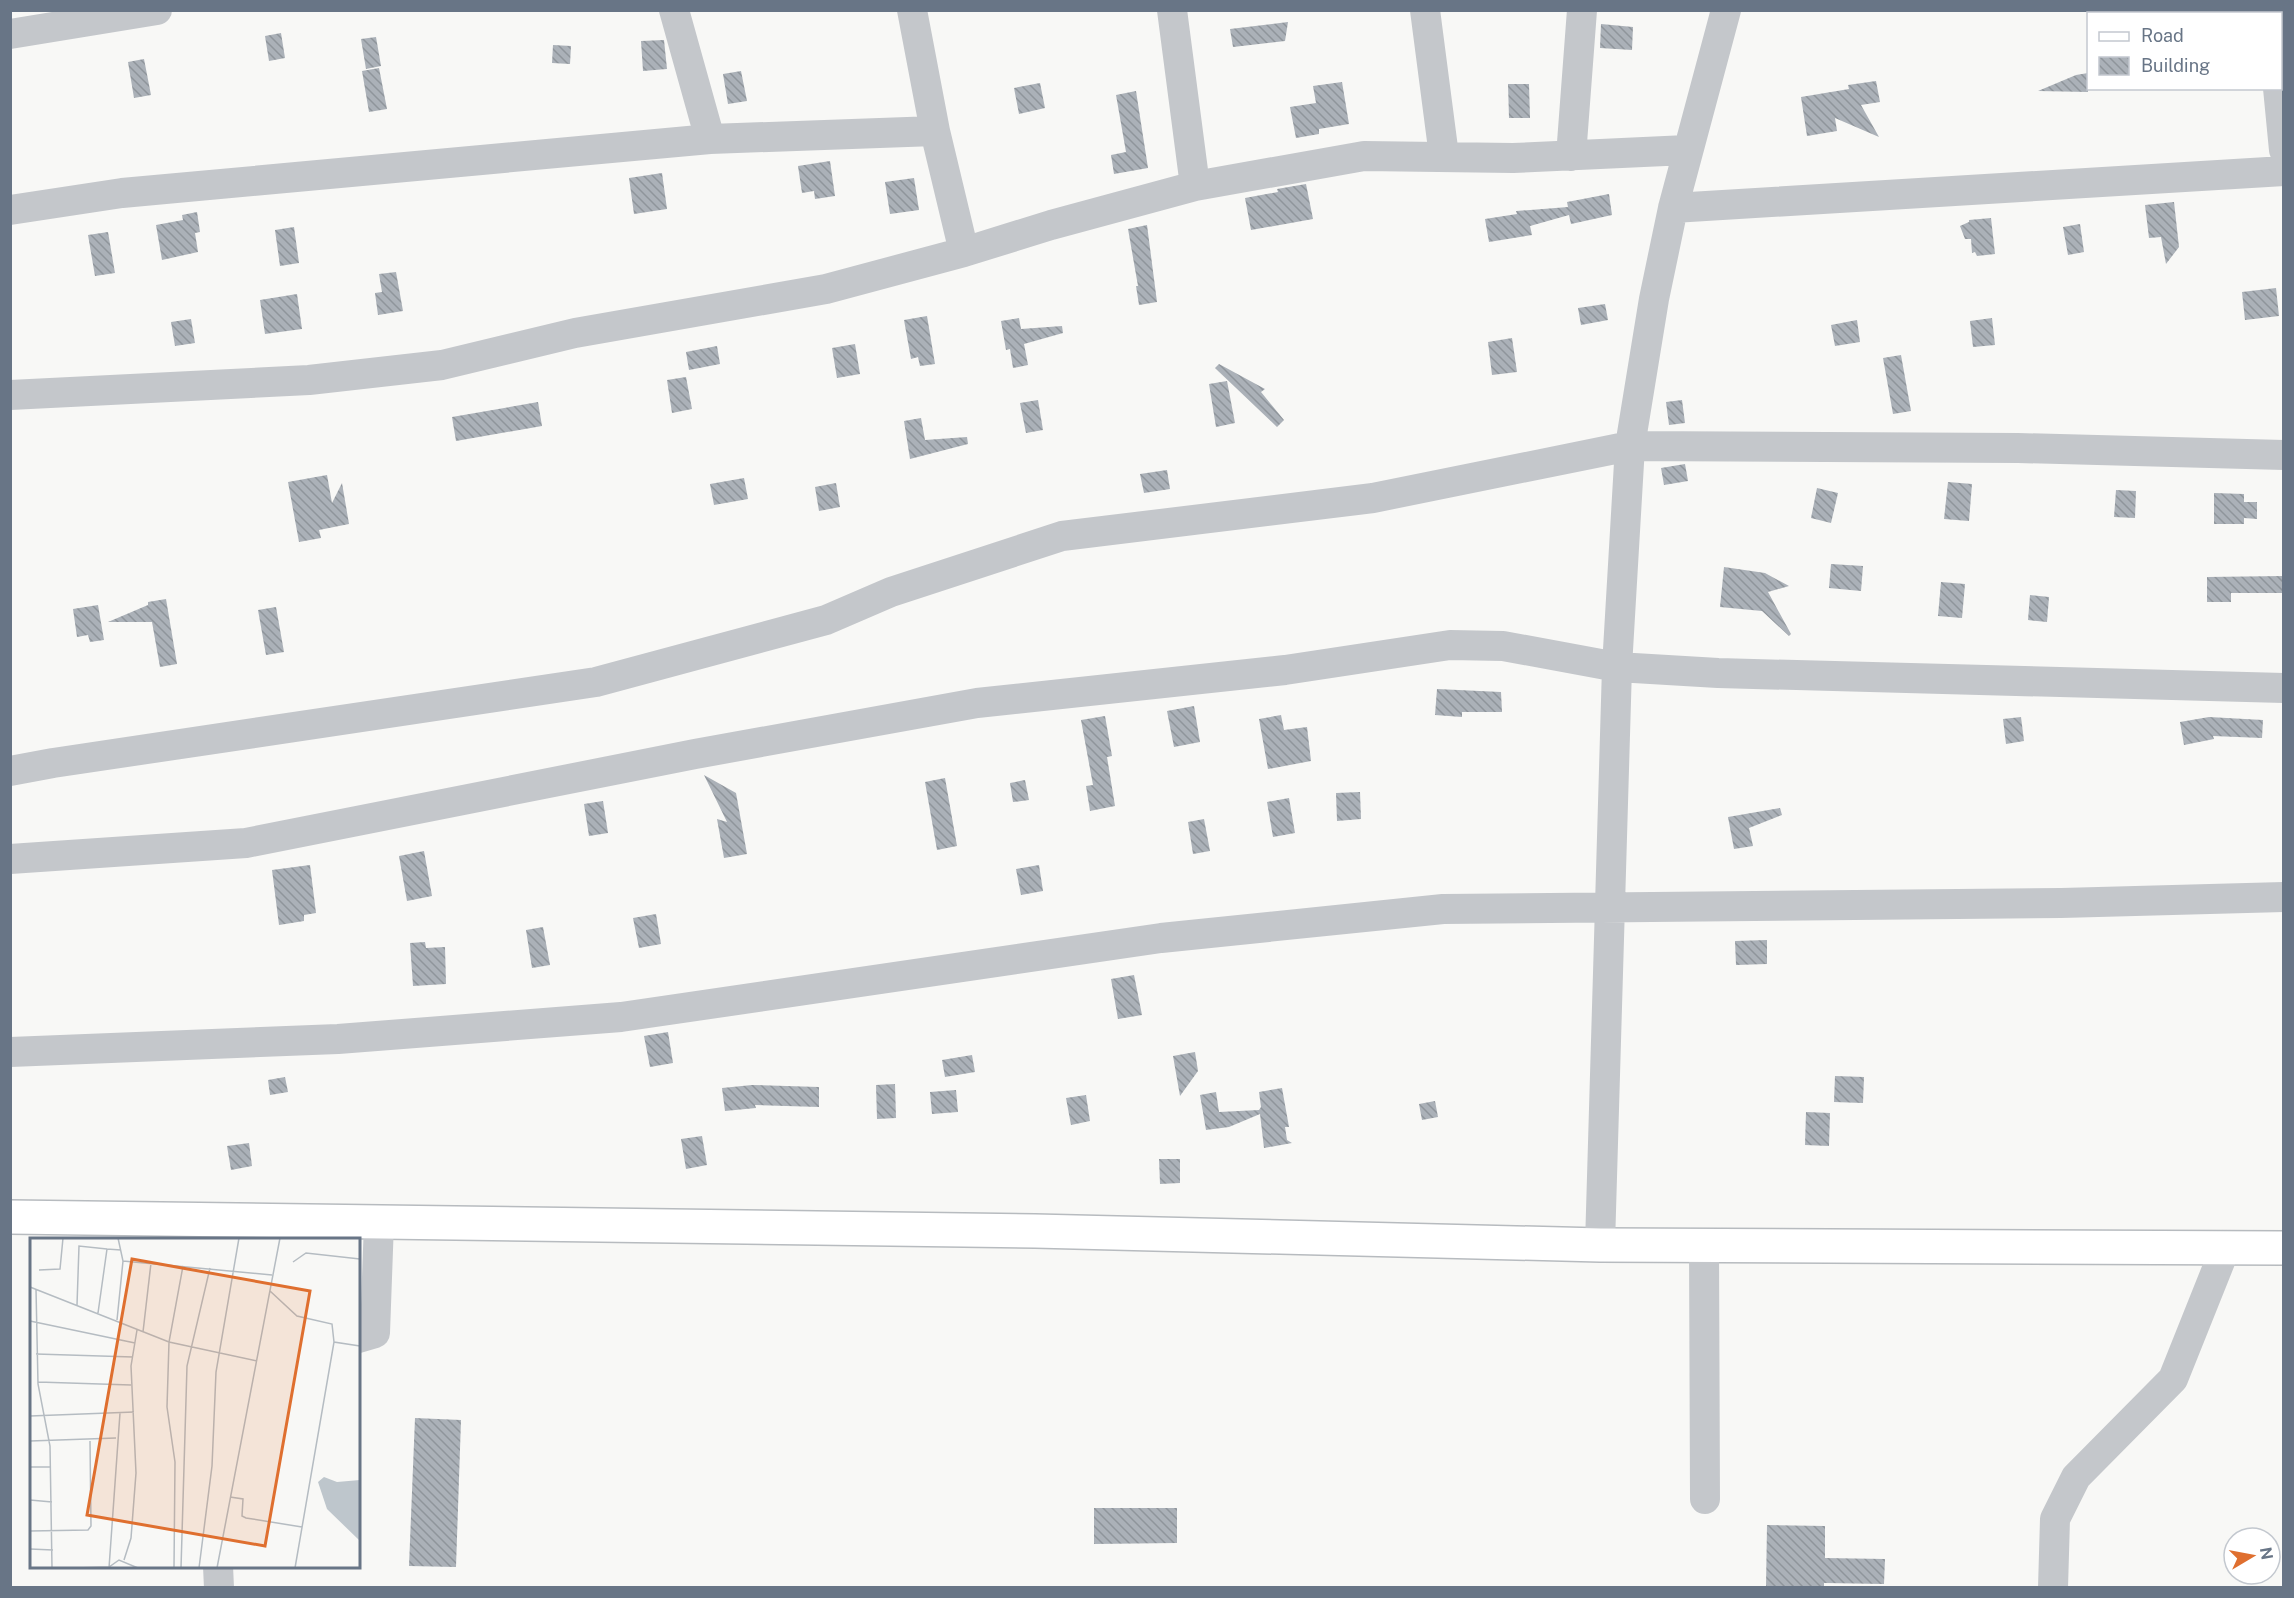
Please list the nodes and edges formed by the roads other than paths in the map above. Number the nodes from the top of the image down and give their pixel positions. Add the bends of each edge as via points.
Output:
1 (157, 10) edge
2 (674, 10) edge
3 (912, 10) edge
4 (1172, 10) edge
5 (1425, 10) edge
6 (1582, 10) edge
7 (1726, 10) edge
8 (10, 34) edge
9 (2278, 90) edge
10 (935, 131) junction
11 (710, 139) junction
12 (1688, 150) junction
13 (2283, 150) edge
14 (1444, 156) junction
15 (1571, 156) junction
16 (2283, 171) edge
17 (1195, 186) junction
18 (1673, 208) junction
19 (10, 210) edge
20 (964, 252) junction
21 (10, 395) edge
22 (1630, 446) junction
23 (2283, 454) edge
24 (1617, 667) junction
25 (2283, 688) edge
26 (10, 771) edge
27 (10, 859) edge
28 (2283, 897) edge
29 (1610, 908) junction
30 (10, 1052) edge
31 (10, 1217) edge
32 (379, 1222) junction
33 (1600, 1245) junction
34 (1704, 1246) junction
35 (2283, 1248) edge
36 (2225, 1249) junction
37 (360, 1337) edge
38 (1704, 1499) dead end
39 (218, 1568) edge
40 (219, 1587) edge
41 (2053, 1587) edge

1 - 8 street
2 - 11 street
3 - 10 street
4 - 17 street
5 - 14 street
6 - 15 street
7 - 12 street
9 - 13 street
10 - 11 street
10 - 20 street
11 - 19 street via 122,193
12 - 15 street
12 - 18 street
14 - 15 street
14 - 17 street via 1364,156
16 - 18 street
17 - 20 street
18 - 22 street
20 - 21 street via 826,288 575,333 442,365 309,380
22 - 23 street
22 - 24 street
22 - 26 street via 1373,498 1062,536 891,592 826,620 596,682
24 - 25 street
24 - 27 street via 1503,646 1450,645 1285,670 977,703 246,843
24 - 29 street
28 - 29 street
29 - 30 street via 1443,909 1173,937 621,1017 338,1040
29 - 33 street
31 - 32 main road
32 - 33 main road via 1035,1231
32 - 37 street via 375,1333
33 - 34 main road
34 - 36 main road
34 - 38 street
35 - 36 main road
36 - 41 street via 2174,1379 2076,1477 2055,1520
39 - 40 street

